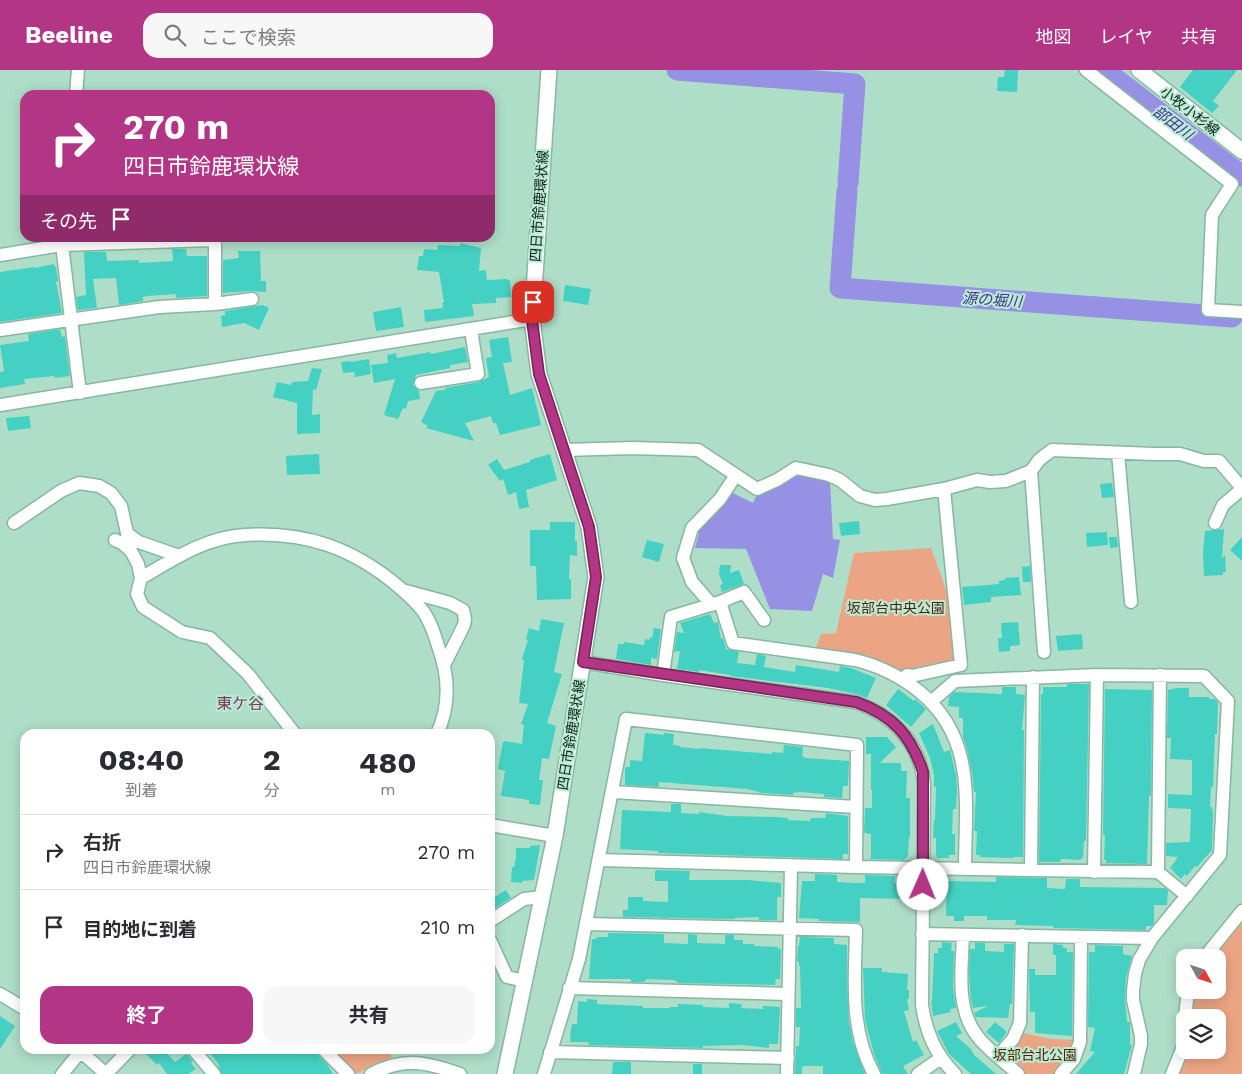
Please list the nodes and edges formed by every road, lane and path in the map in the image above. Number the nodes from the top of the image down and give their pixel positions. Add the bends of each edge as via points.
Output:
1 (78, 70) edge
2 (549, 70) edge
3 (1086, 70) edge
4 (1139, 70) edge
5 (76, 90) edge
6 (1242, 151) edge
7 (64, 242) edge
8 (213, 242) edge
9 (0, 255) edge
10 (252, 299) dead end
11 (215, 304) junction
12 (1242, 312) edge
13 (71, 320) junction
14 (532, 320) junction
15 (0, 330) edge
16 (471, 330) junction
17 (421, 383) dead end
18 (80, 393) junction
19 (0, 405) edge
20 (564, 450) junction
21 (1118, 453) junction
22 (1031, 471) junction
23 (736, 475) junction
24 (944, 489) junction
25 (1242, 489) edge
26 (14, 523) dead end
27 (1216, 523) dead end
28 (128, 534) junction
29 (115, 540) dead end
30 (131, 551) junction
31 (179, 556) junction
32 (141, 578) junction
33 (402, 590) junction
34 (1131, 602) dead end
35 (716, 603) junction
36 (764, 620) dead end
37 (1044, 652) dead end
38 (583, 662) junction
39 (444, 665) junction
40 (663, 675) junction
41 (1098, 675) junction
42 (1160, 675) junction
43 (1034, 677) junction
44 (903, 679) junction
45 (932, 701) junction
46 (291, 729) edge
47 (439, 729) edge
48 (612, 792) junction
49 (856, 807) junction
50 (495, 826) edge
51 (555, 836) junction
52 (599, 860) junction
53 (791, 866) junction
54 (856, 868) junction
55 (924, 868) junction
56 (965, 869) junction
57 (1031, 870) junction
58 (1094, 872) junction
59 (1158, 872) junction
60 (1186, 896) junction
61 (542, 897) junction
62 (1242, 912) edge
63 (495, 917) edge
64 (587, 924) junction
65 (790, 928) junction
66 (922, 934) junction
67 (963, 935) junction
68 (1022, 936) junction
69 (1081, 937) junction
70 (1152, 938) junction
71 (1211, 949) edge
72 (495, 951) edge
73 (525, 981) junction
74 (569, 988) junction
75 (0, 994) edge
76 (788, 994) junction
77 (20, 1006) edge
78 (550, 1052) junction
79 (77, 1054) edge
80 (84, 1054) edge
81 (125, 1054) edge
82 (197, 1054) edge
83 (328, 1054) edge
84 (998, 1056) junction
85 (788, 1058) junction
86 (941, 1058) junction
87 (1178, 1059) edge
88 (62, 1074) edge
89 (106, 1074) edge
90 (214, 1074) edge
91 (348, 1074) edge
92 (371, 1074) edge
93 (460, 1074) edge
94 (505, 1074) edge
95 (544, 1074) edge
96 (787, 1074) edge
97 (874, 1074) edge
98 (918, 1074) edge
99 (955, 1074) edge
100 (1018, 1074) edge
101 (1061, 1074) edge
102 (1134, 1074) edge
103 (1172, 1074) edge

1 - 5 street
2 - 14 main road, 四日市鈴鹿環状線
3 - 12 street via 1232,184 1212,215 1208,310
4 - 6 main road, 小牧小杉線
7 - 9 street
7 - 13 street
8 - 11 street
10 - 11 street
11 - 13 street via 159,307
13 - 15 street
13 - 18 street
14 - 16 street
14 - 20 main road, 四日市鈴鹿環状線 via 539,374
16 - 17 street via 478,374
16 - 18 street
18 - 19 street
20 - 23 street via 698,450
20 - 38 main road, 四日市鈴鹿環状線 via 589,527 596,577
21 - 22 street via 1052,450
21 - 25 street via 1180,454 1204,461 1219,461
21 - 34 street
22 - 24 street via 1006,481 977,480
22 - 37 street
23 - 24 street via 757,489 796,468 830,475 860,496 875,500
23 - 35 street via 720,499 692,528 682,558 692,582
24 - 44 street via 961,665 907,675
25 - 27 street via 1223,505
26 - 28 street via 61,491 74,484 85,483 102,487 118,500
28 - 30 street
28 - 31 street via 139,542
29 - 30 street
30 - 32 street
31 - 32 street
31 - 33 street via 232,536 300,537 351,554
32 - 46 street via 137,594 143,607 182,632 210,638 252,679
33 - 39 street via 426,616
33 - 39 street via 450,603 463,610 464,625
35 - 36 street via 744,592
35 - 40 street via 670,617
35 - 44 street via 733,643 855,660 885,669
38 - 40 street
38 - 51 main road, 四日市鈴鹿環状線
39 - 47 street via 446,704
40 - 55 street via 856,702 891,720 906,736 923,772
41 - 42 street
41 - 43 street
41 - 58 street
42 - 59 street
42 - 60 street via 1204,676 1228,700 1220,855
43 - 45 street via 955,681
43 - 57 street
44 - 45 street
45 - 56 street via 949,724 962,754
48 - 49 street
48 - 49 street via 626,720 857,745
48 - 52 street
49 - 54 street
50 - 51 street
51 - 61 main road, 四日市鈴鹿環状線
52 - 53 street
52 - 64 street
53 - 54 street
53 - 65 street
54 - 55 street
55 - 56 street
55 - 66 street
56 - 57 street
57 - 58 street
58 - 59 street
59 - 60 street
60 - 70 street
61 - 63 street via 524,899
61 - 73 main road, 四日市鈴鹿環状線
62 - 71 street
64 - 65 street
64 - 74 street via 580,959
65 - 76 street
65 - 97 street via 856,930 856,1020 861,1044
66 - 67 street
66 - 86 street via 922,1005 926,1028
67 - 68 street
67 - 84 street via 964,1012 973,1031
68 - 69 street
68 - 84 street via 1020,1023 1013,1039
69 - 70 street
69 - 101 street via 1080,1042 1074,1059
70 - 102 street via 1140,960 1134,982 1133,1000 1141,1036
72 - 73 street via 507,977
73 - 94 main road, 四日市鈴鹿環状線
74 - 76 street
74 - 78 street
75 - 77 street
76 - 85 street
78 - 85 street
78 - 95 street
79 - 88 street
80 - 89 street
81 - 89 street
82 - 90 street
83 - 91 street
84 - 100 street
85 - 96 street
86 - 98 street
86 - 99 street
87 - 103 street
92 - 93 street via 388,1066 412,1062

